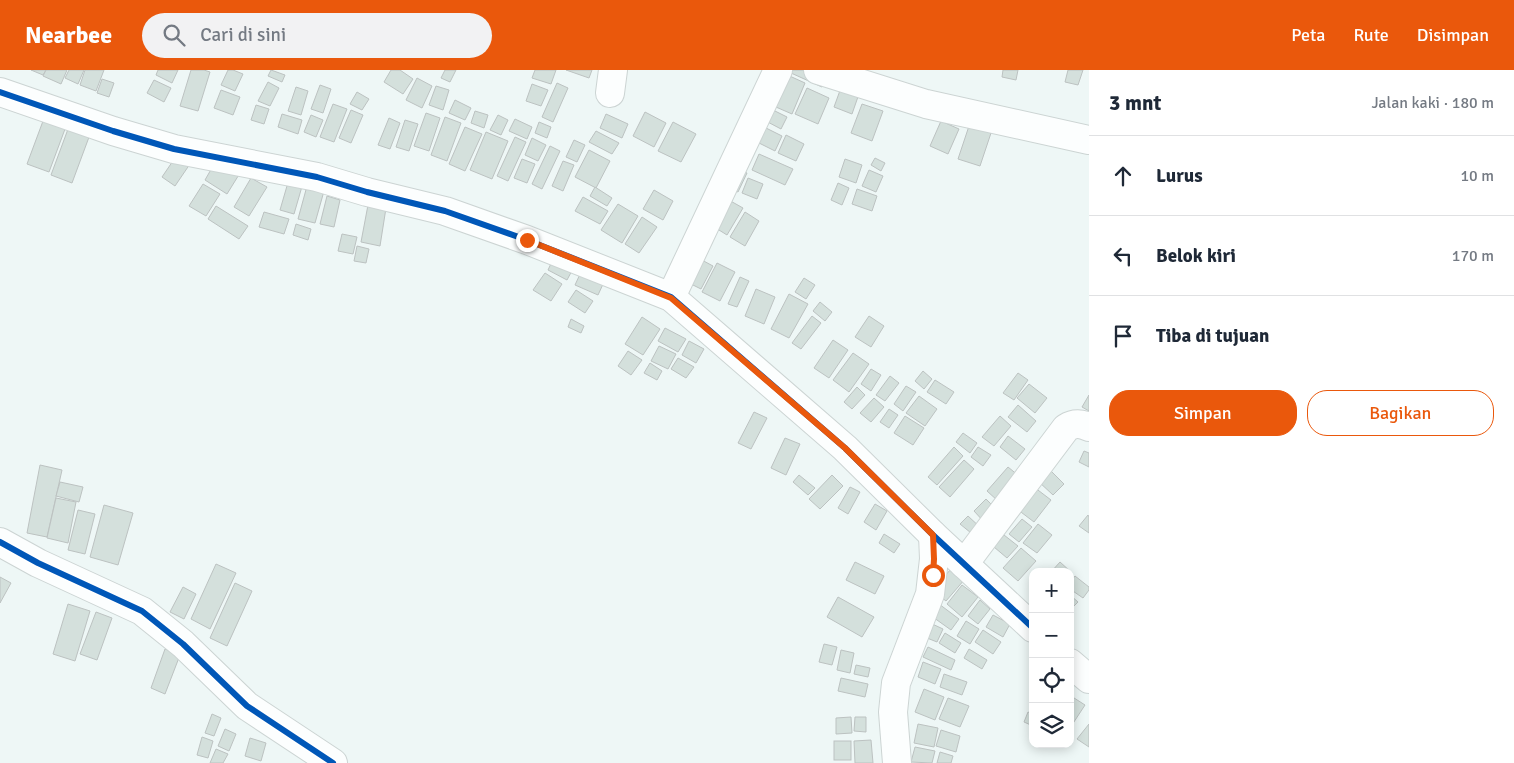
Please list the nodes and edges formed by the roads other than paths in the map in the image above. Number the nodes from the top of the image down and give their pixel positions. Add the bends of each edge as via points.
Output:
1 (778, 70) edge
2 (818, 70) edge
3 (0, 92) edge
4 (1089, 140) edge
5 (671, 298) junction
6 (1089, 427) edge
7 (933, 535) junction
8 (0, 542) edge
9 (964, 564) junction
10 (1029, 624) edge
11 (1074, 666) edge
12 (1089, 679) edge
13 (333, 763) edge
14 (896, 763) edge

1 - 5 street
2 - 4 street via 926,104
3 - 5 street via 174,149 317,177 445,210
5 - 7 street via 845,448
6 - 9 street via 1080,423 1066,428
7 - 9 street
7 - 14 street via 930,594 896,683 893,712
8 - 13 street via 142,611 183,644 247,706
9 - 10 street
11 - 12 street

